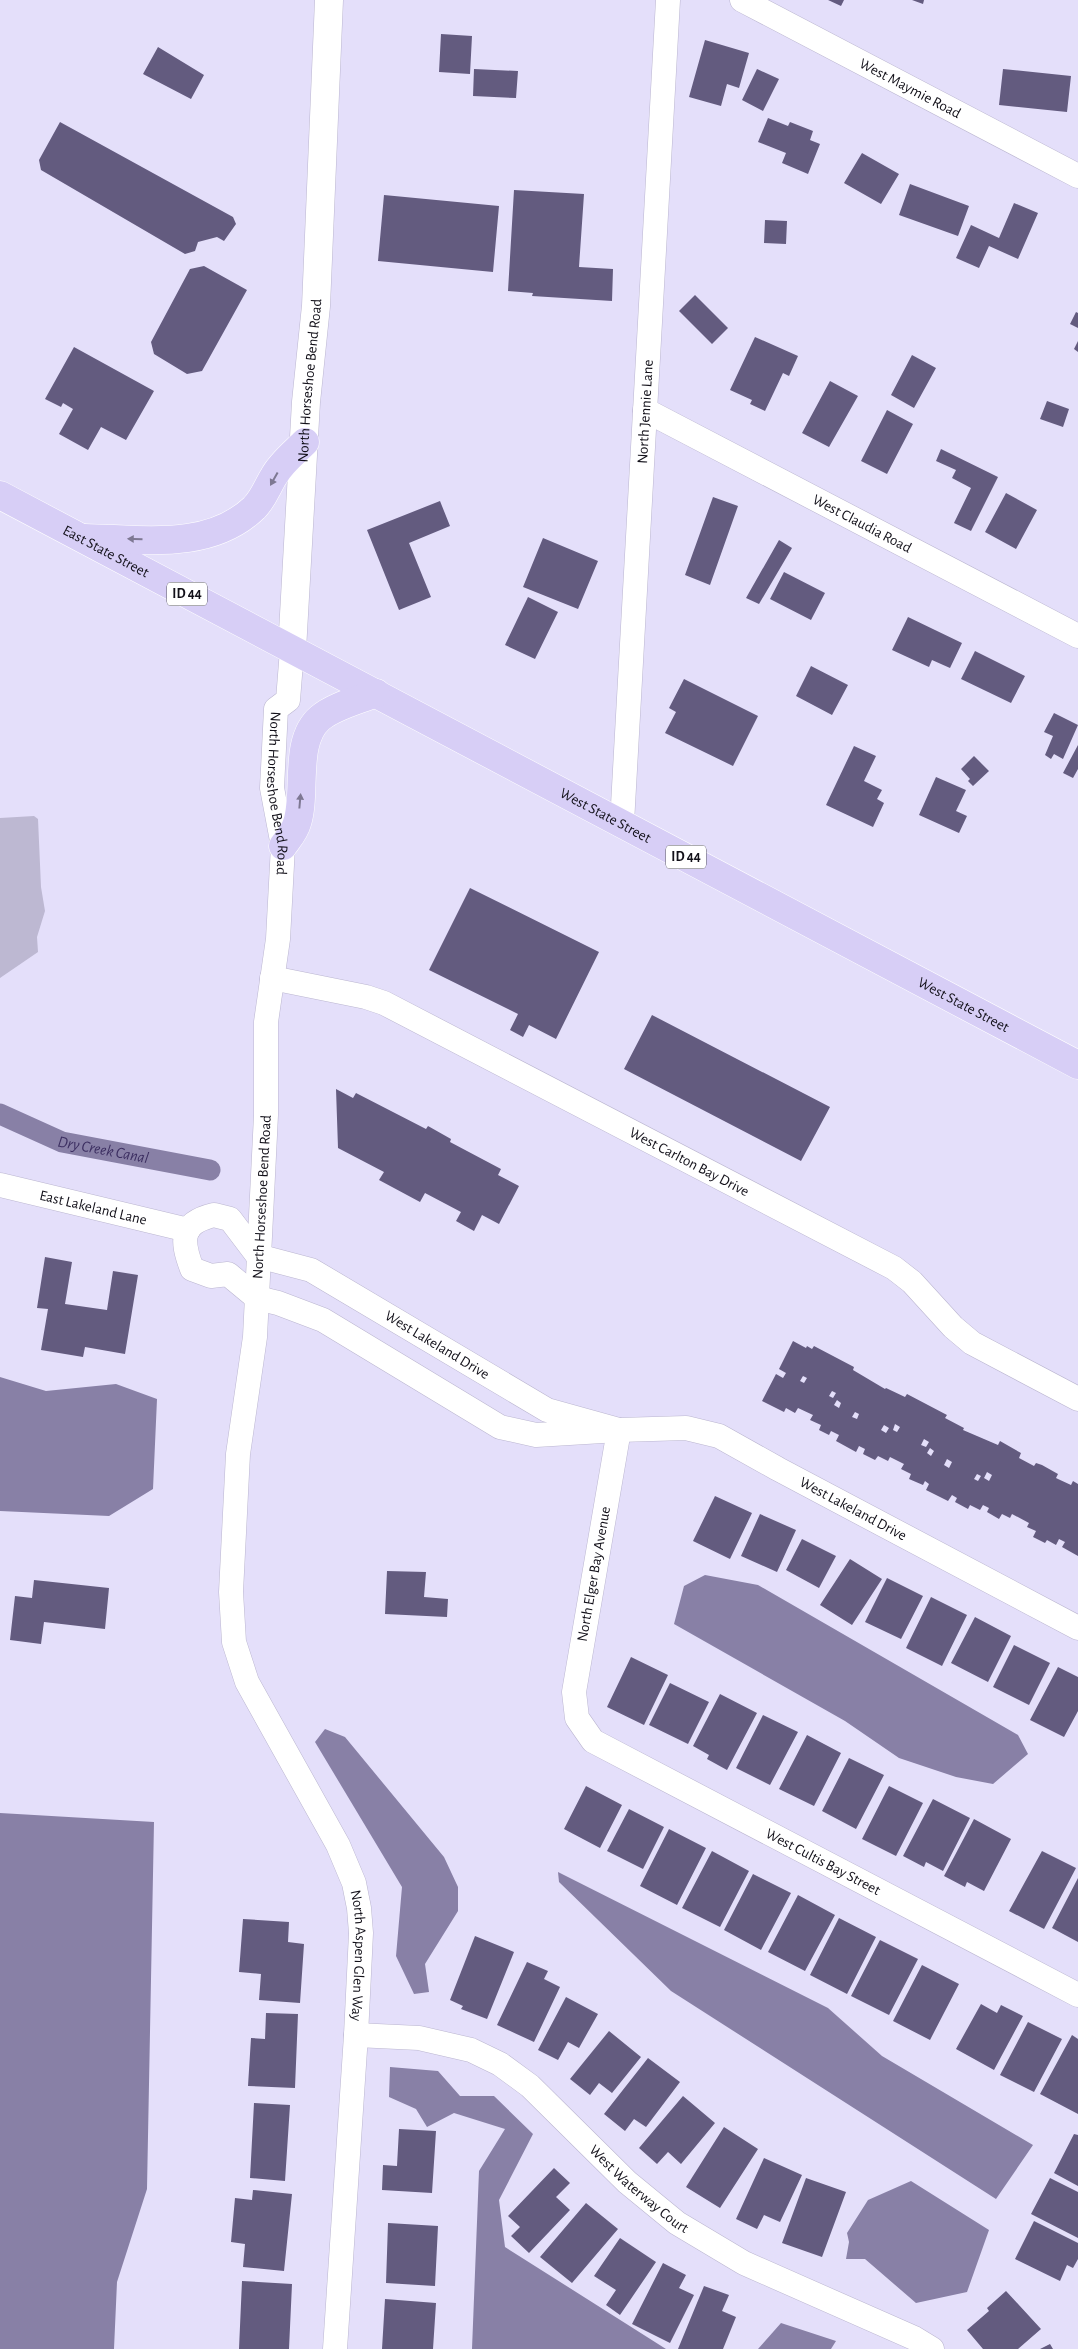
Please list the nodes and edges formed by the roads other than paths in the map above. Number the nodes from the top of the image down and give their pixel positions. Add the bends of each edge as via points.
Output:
1 (328, 0) edge
2 (668, 0) edge
3 (742, 0) edge
4 (1078, 176) edge
5 (645, 410) junction
6 (305, 442) junction
7 (0, 495) edge
8 (81, 538) junction
9 (1078, 636) edge
10 (292, 650) junction
11 (376, 693) junction
12 (622, 823) junction
13 (283, 846) junction
14 (272, 978) junction
15 (1078, 1065) edge
16 (0, 1185) edge
17 (188, 1230) junction
18 (258, 1256) junction
19 (257, 1298) junction
20 (1078, 1399) edge
21 (619, 1430) junction
22 (230, 1592) joint
23 (1078, 1628) edge
24 (577, 1718) joint
25 (1078, 1995) edge
26 (356, 2035) junction
27 (335, 2349) edge
28 (932, 2349) edge

1 - 6 street, North Horseshoe Bend Road via 316,306
2 - 5 street, North Jennie Lane
3 - 4 street, West Maymie Road
5 - 9 street, West Claudia Road
5 - 12 street, North Jennie Lane
6 -> 8 main road via 274,475 267,492 253,508 233,524 206,535 180,539
6 - 10 street, North Horseshoe Bend Road
7 - 8 main road, East State Street / ID 44
8 - 10 main road, East State Street / ID 44
10 - 11 main road, West State Street / ID 44
10 - 13 street, North Horseshoe Bend Road via 288,700 276,709 272,788
11 - 12 main road, West State Street / ID 44
13 -> 11 main road via 298,821 305,747 310,730 319,718 329,712
12 - 15 main road, West State Street / ID 44
13 - 14 street, North Horseshoe Bend Road via 278,939
14 - 18 street, North Horseshoe Bend Road via 266,1022 266,1114
14 - 20 street, West Carlton Bay Drive via 384,1003 771,1203 894,1268 972,1343
16 - 17 street, East Lakeland Lane
17 - 18 street via 197,1219 214,1215 230,1219
17 - 19 street via 184,1247 192,1268 211,1276 228,1274
18 - 19 street, North Horseshoe Bend Road
18 - 21 street, West Lakeland Drive via 311,1270 547,1410
19 - 21 street, West Lakeland Drive via 323,1320 500,1427 536,1435
19 - 22 street, North Horseshoe Bend Road via 255,1337 238,1454
21 - 23 street, West Lakeland Drive via 686,1428 719,1436
21 - 24 street, North Elger Bay Avenue via 574,1692
22 - 26 street, North Aspen Glen Way via 234,1642 247,1682 338,1845 354,1883 361,1933
24 - 25 street, West Cultis Bay Street via 593,1741
26 - 27 street, North Aspen Glen Way
26 - 28 street, West Waterway Court via 419,2038 471,2050 500,2064 530,2086 627,2182 677,2223 744,2263 914,2338

